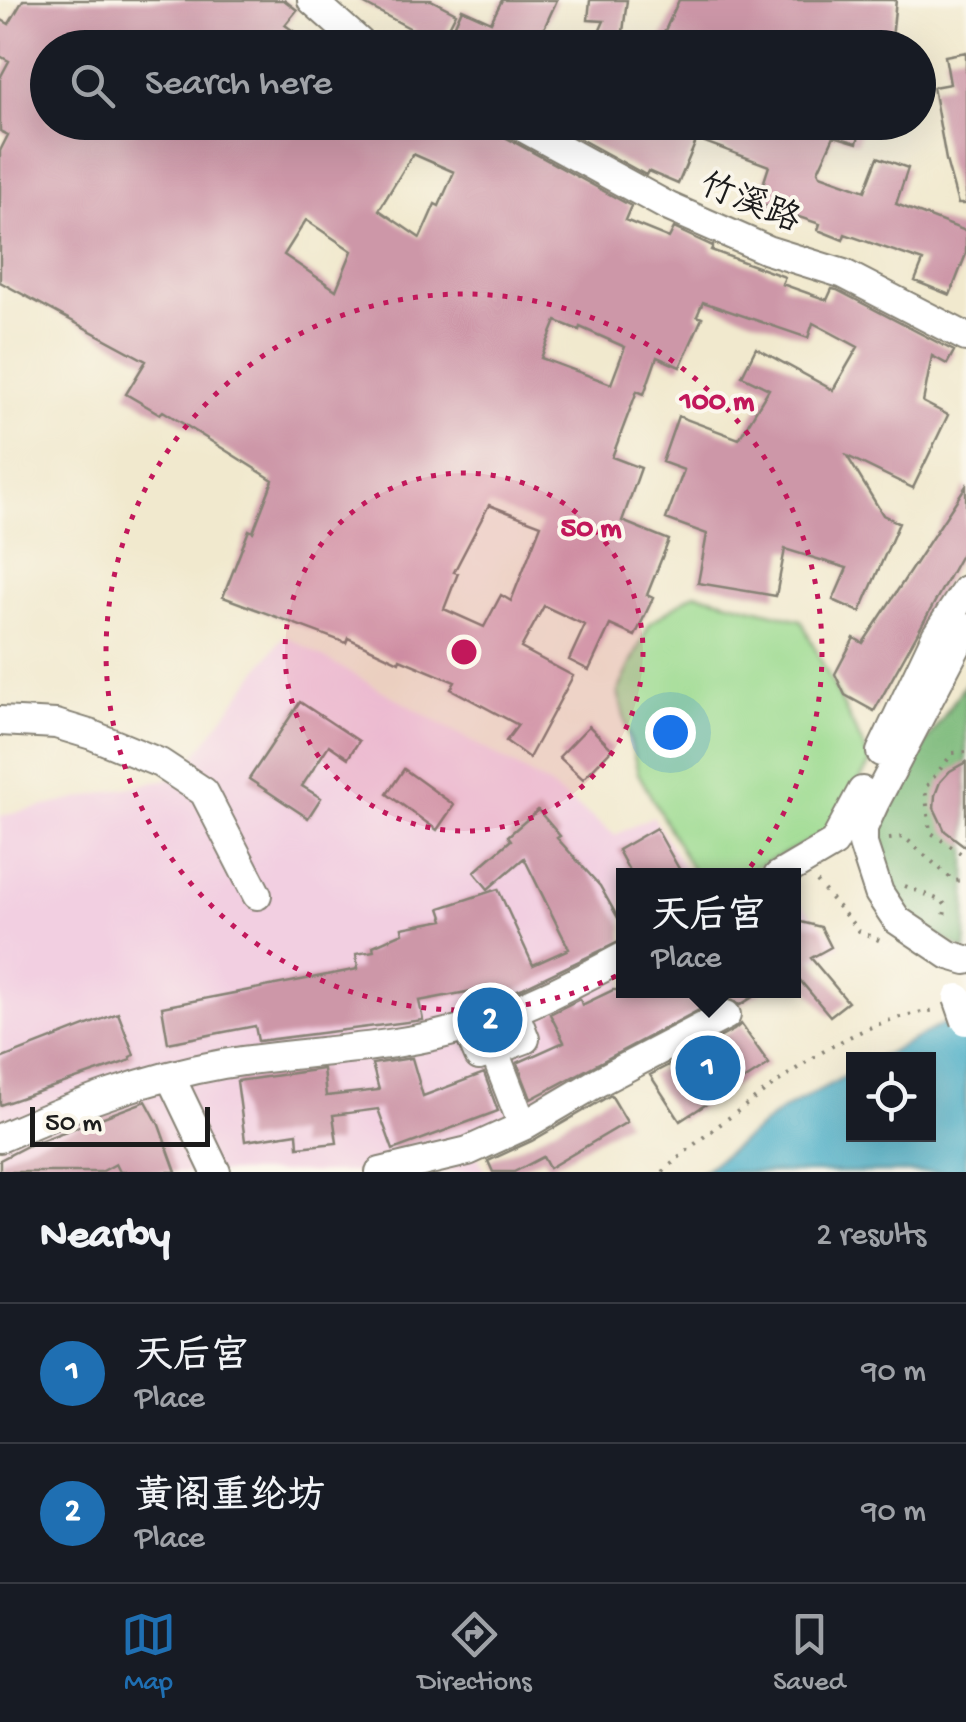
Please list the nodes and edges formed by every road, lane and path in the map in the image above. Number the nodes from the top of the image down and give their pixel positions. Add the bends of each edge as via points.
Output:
1 (312, 0) edge
2 (346, 30) edge
3 (545, 140) edge
4 (966, 338) edge
5 (966, 590) edge
6 (966, 628) edge
7 (0, 722) edge
8 (966, 752) edge
9 (880, 840) dead end
10 (966, 857) edge
11 (792, 868) edge
12 (801, 879) edge
13 (966, 880) edge
14 (893, 881) dead end
15 (257, 895) dead end
16 (934, 917) dead end
17 (858, 931) dead end
18 (958, 957) edge
19 (616, 962) edge
20 (956, 1003) edge
21 (514, 1011) junction
22 (726, 1014) dead end
23 (467, 1028) junction
24 (494, 1051) junction
25 (170, 1076) junction
26 (523, 1126) junction
27 (0, 1138) edge
28 (470, 1161) edge
29 (216, 1172) edge
30 (380, 1172) edge
31 (663, 1172) edge

1 - 2 street
3 - 4 street, 竹溪路 via 668,207 844,274
5 - 11 street via 936,636 834,843
6 - 18 street via 863,828 879,893 897,920
7 - 15 street via 56,724 160,762 204,792
8 - 10 path via 953,753 925,788 930,832
9 - 13 path via 904,837 954,881
12 - 17 path
14 - 16 path via 942,902 944,916
18 - 20 street
19 - 21 street
20 - 31 path via 861,1029 809,1058
21 - 23 street
21 - 24 street via 525,1039
22 - 26 street
23 - 24 street via 479,1056
23 - 25 street
24 - 26 street
25 - 27 street via 59,1110
25 - 29 street
26 - 28 street
28 - 30 street

